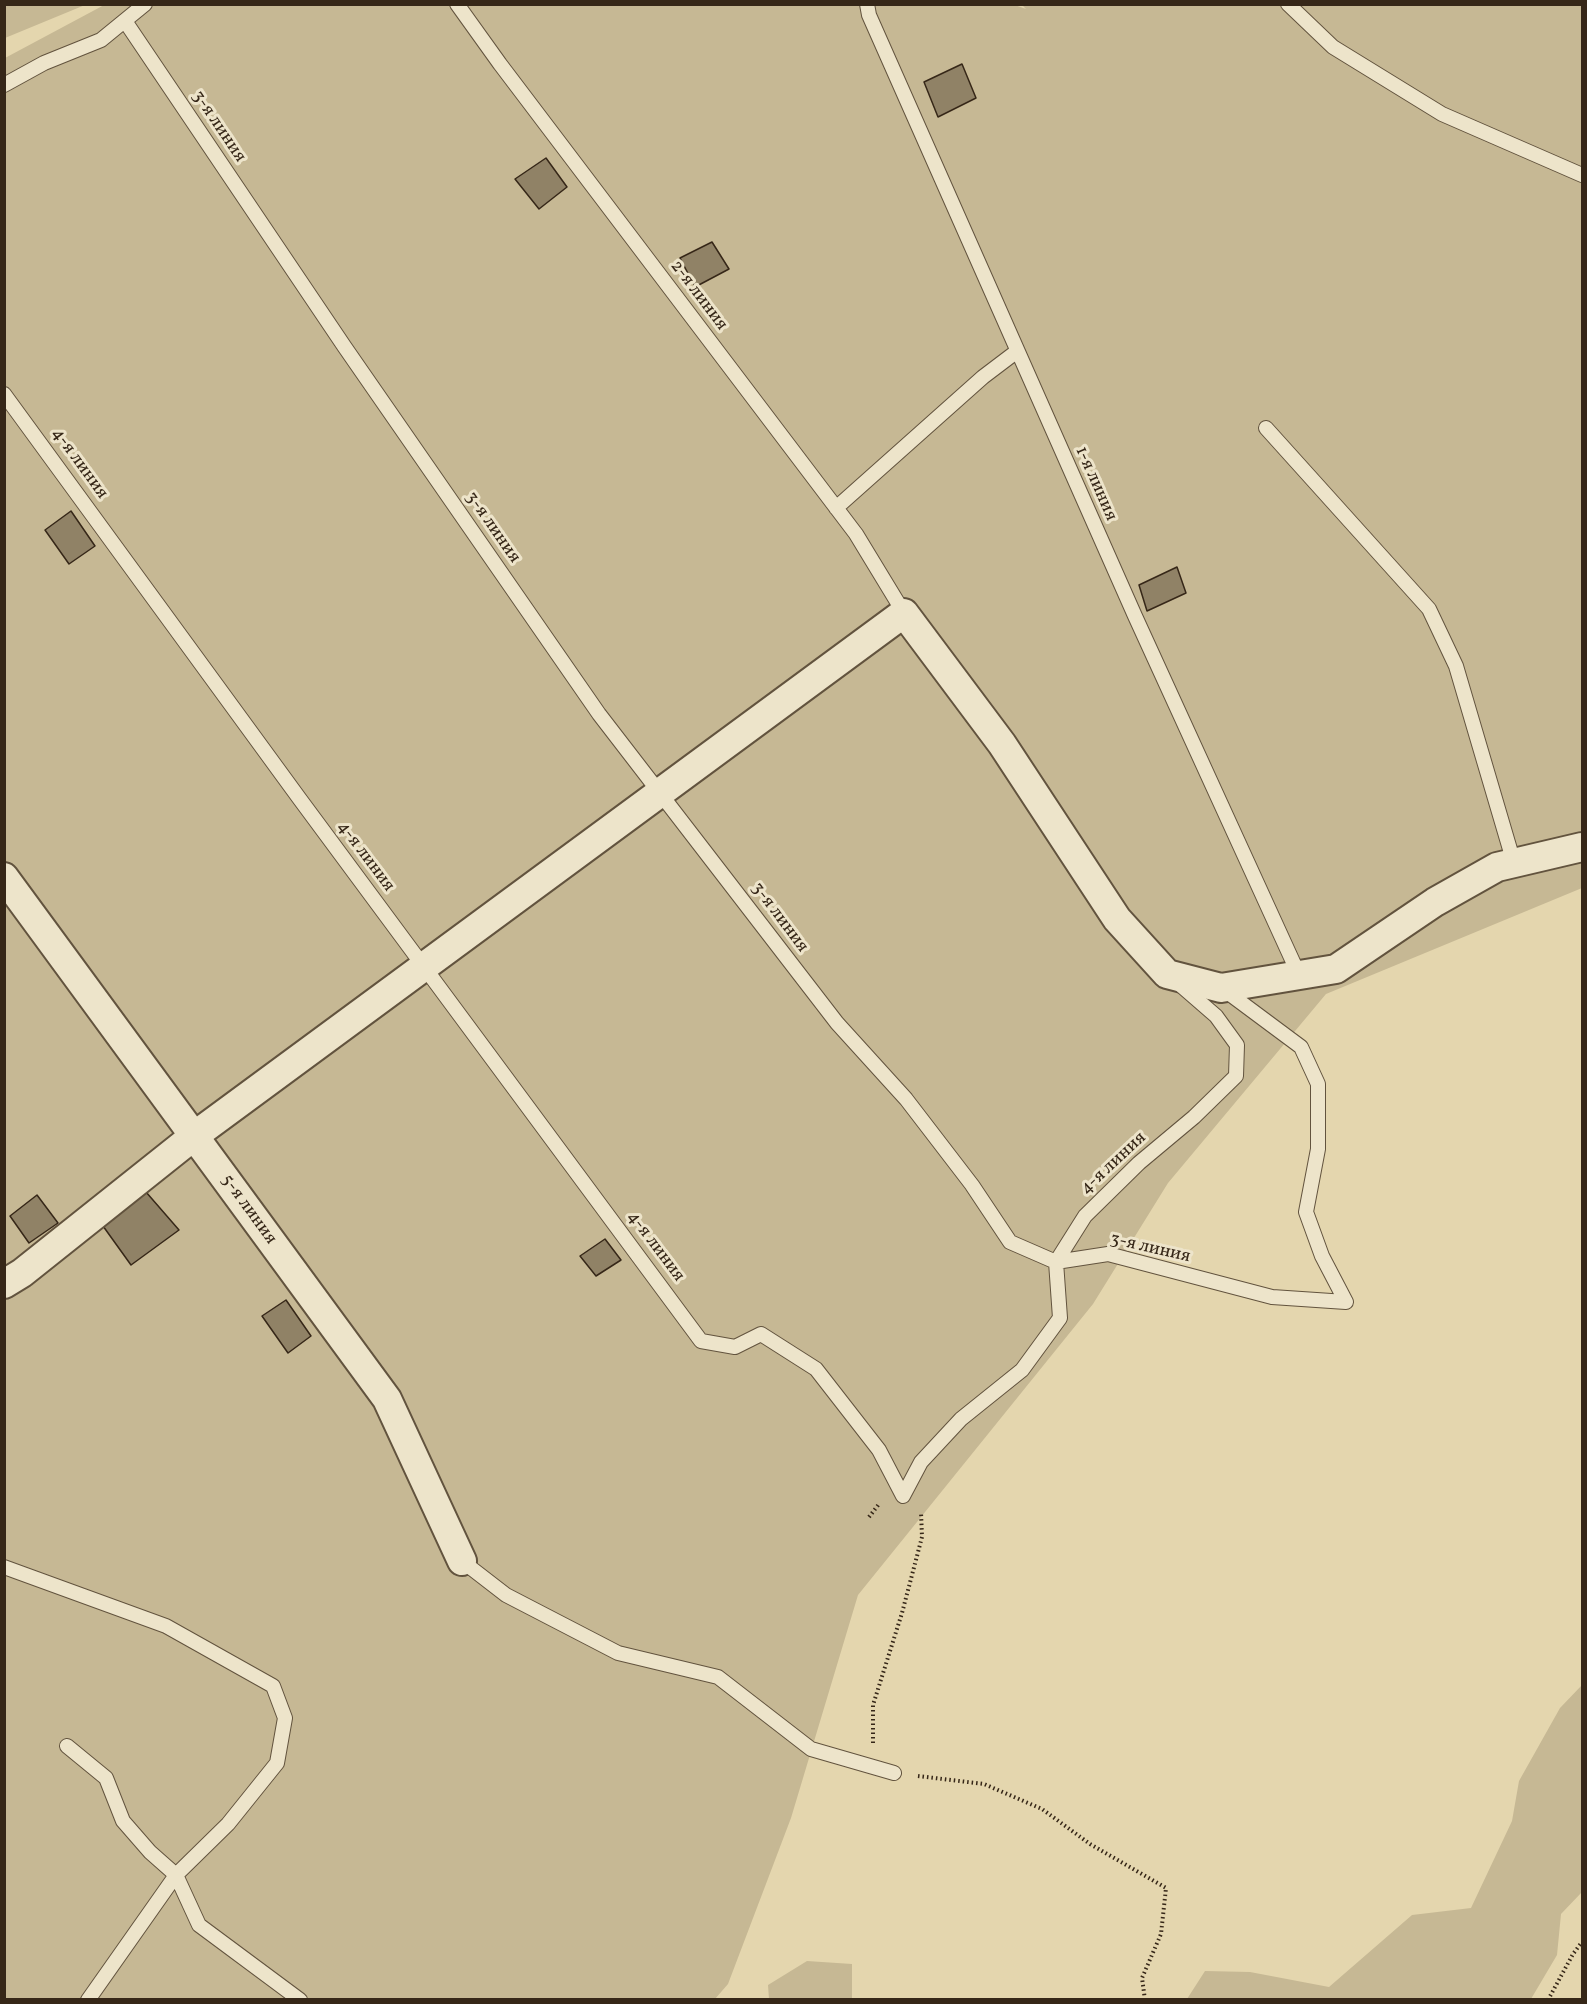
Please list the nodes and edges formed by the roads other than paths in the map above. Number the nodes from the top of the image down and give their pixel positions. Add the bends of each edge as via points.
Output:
1 (146, 4) edge
2 (458, 4) edge
3 (867, 4) edge
4 (1288, 4) edge
5 (125, 21) junction
6 (4, 85) edge
7 (1582, 176) edge
8 (1017, 352) junction
9 (4, 394) edge
10 (1266, 428) dead end
11 (836, 508) junction
12 (904, 613) junction
13 (660, 793) junction
14 (1582, 847) edge
15 (1514, 863) junction
16 (9, 892) edge
17 (425, 967) junction
18 (1167, 974) junction
19 (1299, 975) junction
20 (1221, 987) junction
21 (194, 1136) junction
22 (1056, 1262) junction
23 (4, 1284) edge
24 (462, 1562) joint
25 (4, 1567) edge
26 (67, 1746) dead end
27 (894, 1773) road end
28 (176, 1875) junction
29 (88, 2000) edge
30 (300, 2000) edge

1 - 5 lane
2 - 11 lane, 2-я линия
3 - 8 lane, 1-я линия
4 - 7 lane via 1333,47 1442,114
5 - 6 lane via 101,40 44,63
5 - 13 lane, 3-я линия via 599,714
8 - 11 lane
8 - 19 lane, 1-я линия
9 - 17 lane, 4-я линия
10 - 15 lane via 1429,609 1456,666
11 - 12 lane, 2-я линия
12 - 13 street
12 - 18 street via 1002,744 1117,919
13 - 17 street
13 - 22 lane, 3-я линия via 837,1023 906,1099 1010,1242
14 - 15 street
15 - 19 street via 1497,867 1435,902 1336,969
16 - 21 street, 5-я линия
17 - 21 street
17 - 22 lane, 4-я линия via 701,1341 735,1347 761,1335 816,1369 879,1450 903,1496 921,1462 961,1419 1022,1370 1060,1318
18 - 20 street
18 - 22 lane, 4-я линия via 1216,1016 1237,1045 1236,1076 1085,1216
19 - 20 street
20 - 22 lane, 3-я линия via 1301,1047 1318,1084 1318,1149 1306,1212 1322,1256 1346,1302 1272,1297 1108,1254
21 - 23 street via 22,1274
21 - 24 street, 5-я линия via 387,1399
24 - 27 lane via 506,1595 618,1653 718,1677 811,1749
25 - 28 lane via 166,1626 273,1686 285,1718 277,1763 228,1824
26 - 28 lane via 106,1778 123,1821
28 - 29 lane
28 - 30 lane via 199,1925

